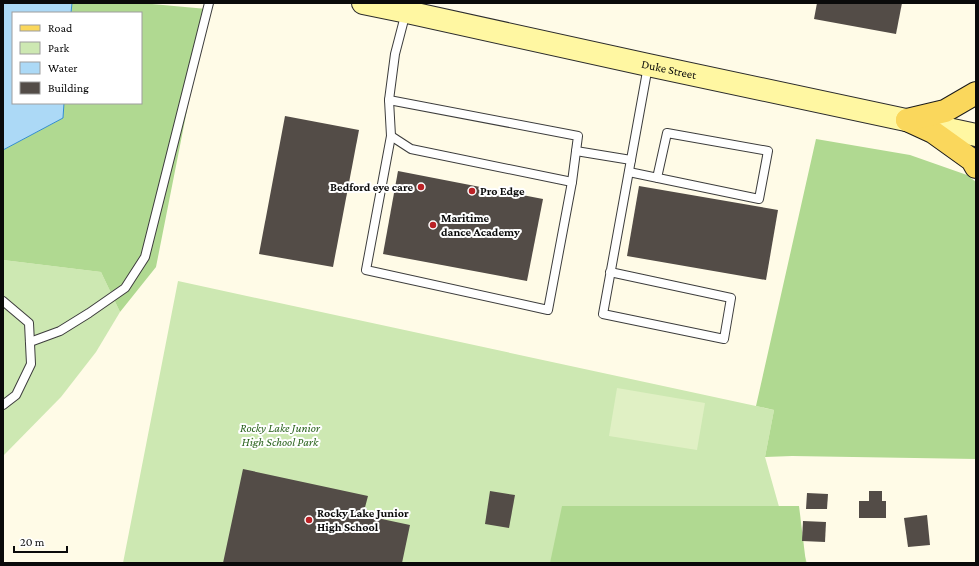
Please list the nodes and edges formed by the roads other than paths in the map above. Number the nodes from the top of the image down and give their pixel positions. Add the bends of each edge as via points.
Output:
1 (208, 3) edge
2 (363, 3) edge
3 (407, 12) junction
4 (648, 65) junction
5 (976, 93) edge
6 (389, 100) junction
7 (907, 120) junction
8 (976, 135) edge
9 (391, 136) junction
10 (576, 151) junction
11 (631, 160) junction
12 (976, 167) edge
13 (629, 172) junction
14 (657, 178) junction
15 (572, 182) junction
16 (610, 272) junction
17 (3, 301) edge
18 (30, 342) junction
19 (3, 405) edge

1 - 18 lane via 145,257 124,288 60,331
2 - 3 main road, Duke Street
3 - 4 main road, Duke Street
3 - 6 lane via 395,54
4 - 7 main road, Duke Street
4 - 11 lane
5 - 7 main road via 945,111
6 - 9 lane
6 - 10 lane via 578,136
7 - 8 main road, Duke Street
7 - 12 main road via 933,132 972,160
9 - 15 lane via 411,149
9 - 15 lane via 366,270 548,310
10 - 11 lane
10 - 15 lane
11 - 13 lane
13 - 14 lane
13 - 16 lane
14 - 14 lane via 759,199 768,151 667,133
16 - 16 lane via 603,314 724,339 731,298
17 - 18 lane via 29,323
18 - 19 lane via 31,364 16,395

